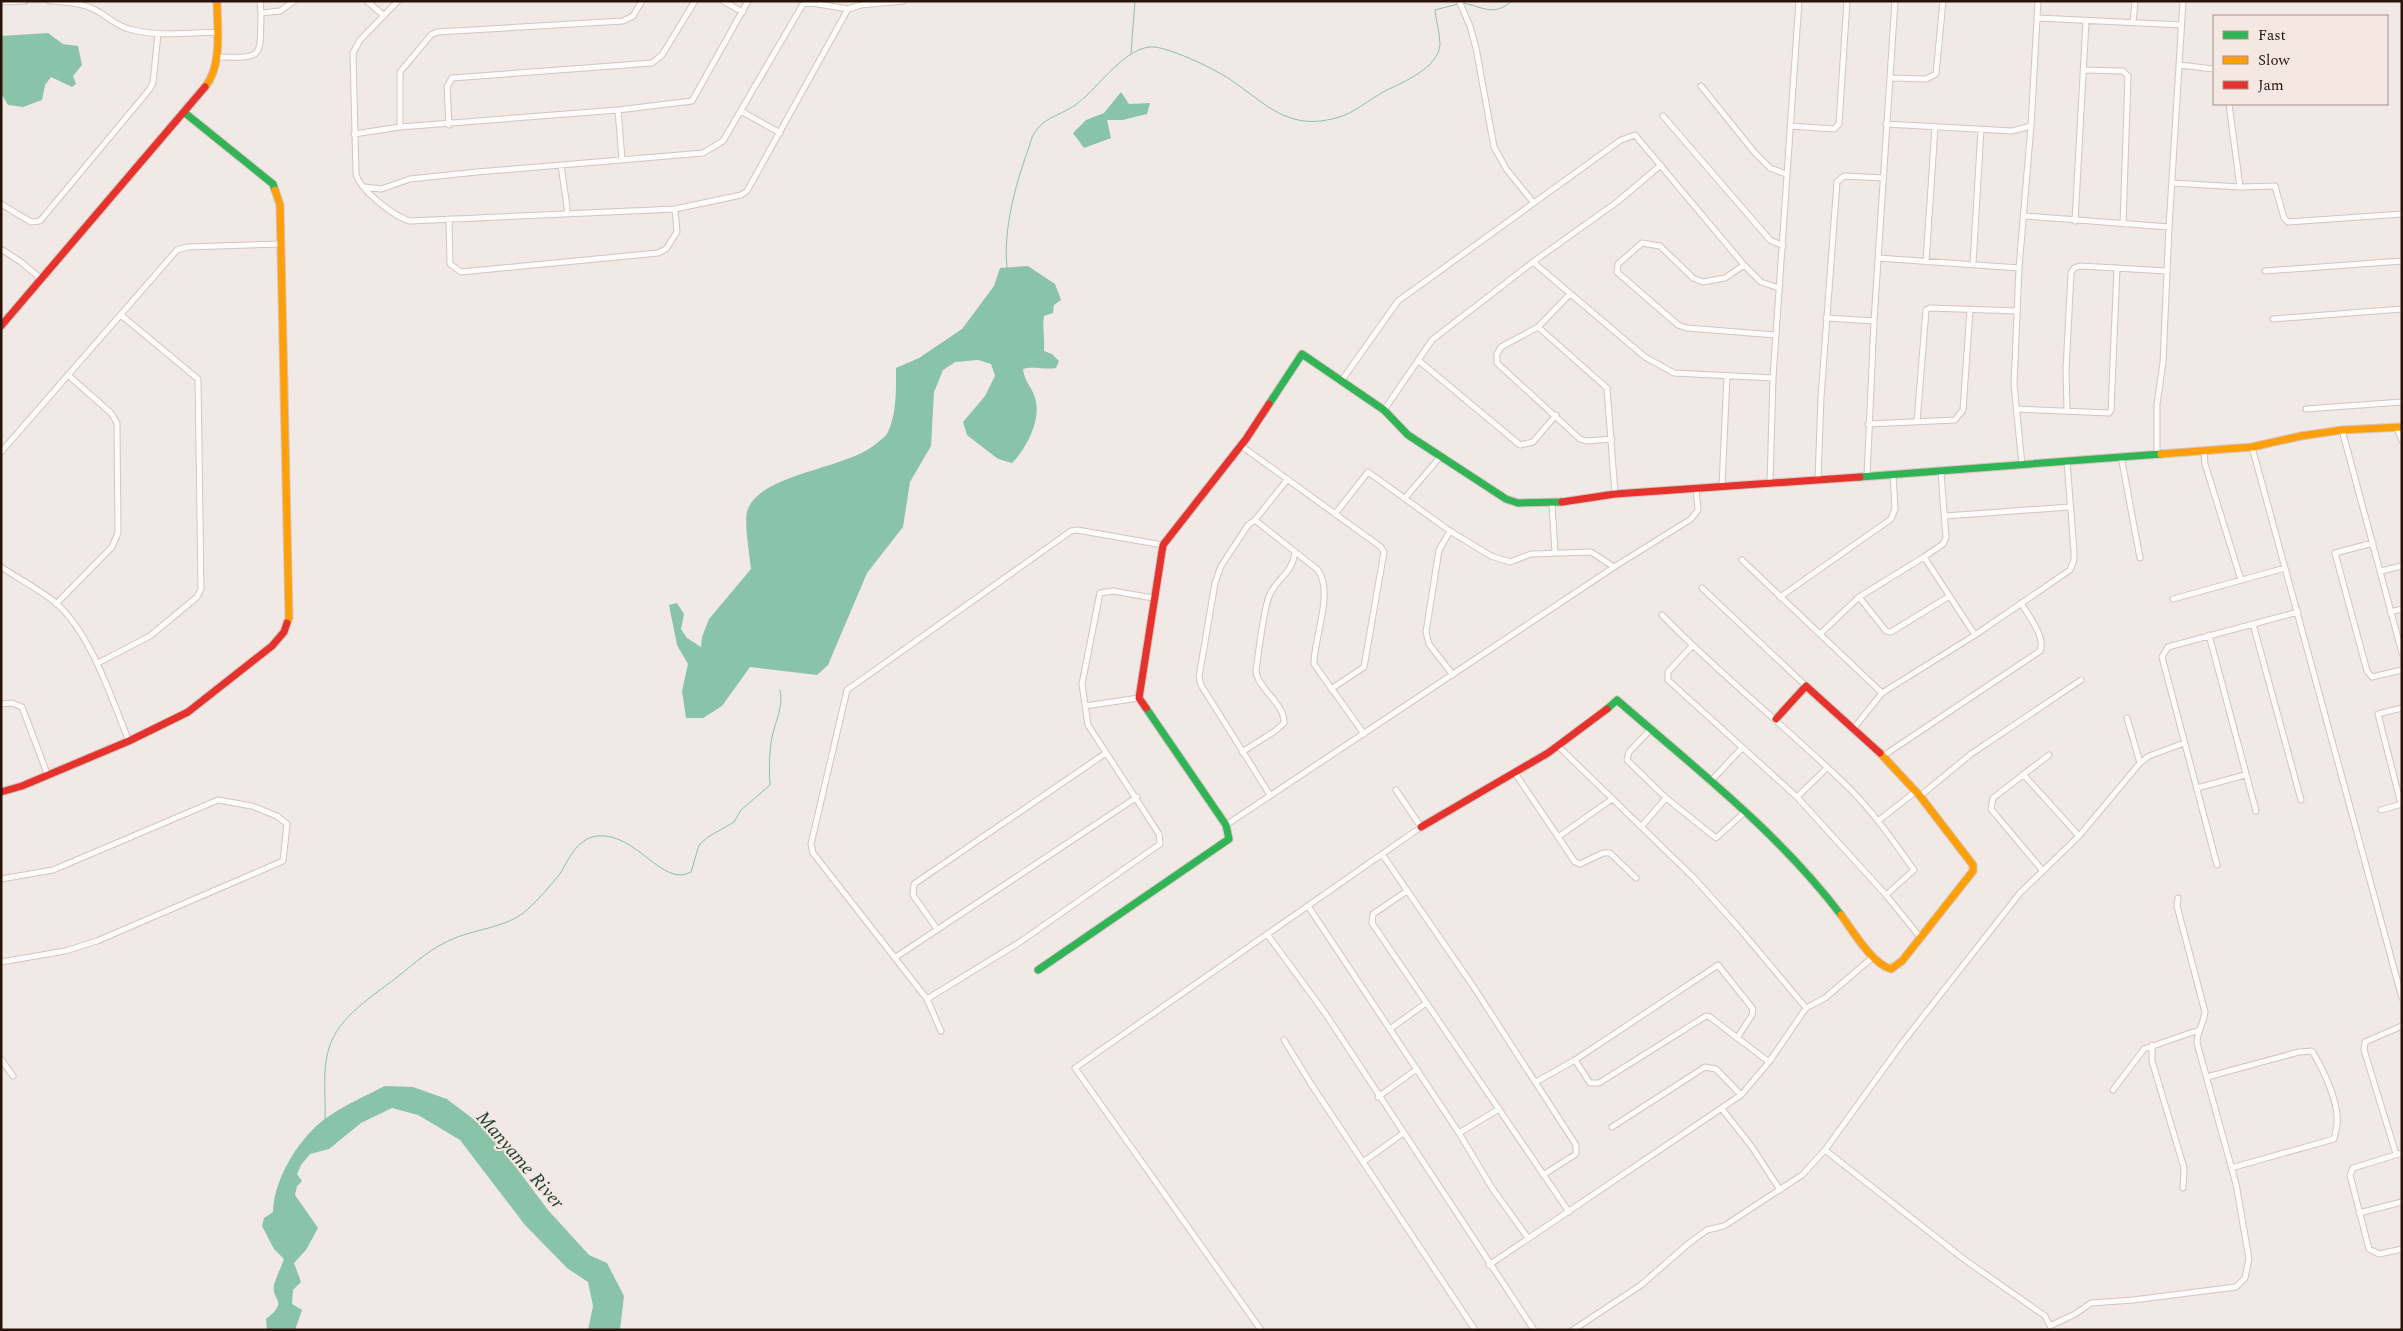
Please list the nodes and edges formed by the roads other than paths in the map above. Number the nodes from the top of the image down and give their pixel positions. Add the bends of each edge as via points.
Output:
1 (25, 1) edge
2 (50, 1) edge
3 (217, 1) edge
4 (260, 1) edge
5 (294, 1) edge
6 (368, 1) edge
7 (398, 1) edge
8 (642, 1) edge
9 (695, 1) edge
10 (723, 1) edge
11 (748, 1) edge
12 (903, 1) edge
13 (1459, 1) edge
14 (1798, 1) edge
15 (1847, 1) edge
16 (1895, 1) edge
17 (1943, 1) edge
18 (2038, 1) edge
19 (2135, 1) edge
20 (2183, 1) edge
21 (1, 2) edge
22 (848, 10) junction
23 (743, 12) junction
24 (261, 13) junction
25 (383, 16) junction
26 (2038, 18) junction
27 (2086, 21) junction
28 (2133, 23) junction
29 (2181, 25) junction
30 (218, 32) junction
31 (158, 34) junction
32 (217, 57) junction
33 (2178, 65) junction
34 (2213, 69) edge
35 (2084, 70) junction
36 (1890, 78) junction
37 (1701, 86) dead end
38 (2229, 105) edge
39 (618, 110) junction
40 (741, 111) junction
41 (185, 113) junction
42 (1664, 116) dead end
43 (1886, 124) junction
44 (449, 125) junction
45 (1790, 126) junction
46 (2031, 126) junction
47 (400, 127) junction
48 (1935, 127) junction
49 (1980, 129) junction
50 (780, 133) junction
51 (354, 134) junction
52 (622, 159) junction
53 (561, 165) junction
54 (1661, 165) junction
55 (1786, 174) junction
56 (1883, 178) junction
57 (2172, 183) junction
58 (365, 187) junction
59 (2240, 187) junction
60 (1532, 202) junction
61 (1, 204) edge
62 (675, 209) junction
63 (568, 214) junction
64 (2402, 214) edge
65 (2025, 216) junction
66 (449, 220) junction
67 (2076, 221) junction
68 (2122, 224) junction
69 (2169, 227) junction
70 (281, 244) junction
71 (1783, 246) junction
72 (1, 250) edge
73 (1878, 258) junction
74 (2402, 261) edge
75 (1533, 262) junction
76 (1926, 262) junction
77 (1973, 264) junction
78 (1744, 266) junction
79 (2019, 268) junction
80 (2118, 268) junction
81 (2167, 271) junction
82 (2265, 271) dead end
83 (40, 278) junction
84 (1780, 288) junction
85 (1569, 295) junction
86 (1970, 309) junction
87 (2402, 309) edge
88 (2017, 311) junction
89 (121, 315) junction
90 (1826, 318) junction
91 (2273, 320) dead end
92 (1874, 321) junction
93 (1, 326) edge
94 (1538, 327) junction
95 (1775, 335) junction
96 (1418, 360) junction
97 (69, 376) junction
98 (1727, 376) junction
99 (1773, 378) junction
100 (1342, 380) junction
101 (2402, 402) edge
102 (2017, 409) junction
103 (2306, 409) dead end
104 (1384, 410) junction
105 (2066, 411) junction
106 (1556, 416) junction
107 (1917, 422) junction
108 (1868, 424) junction
109 (2399, 426) edge
110 (2342, 430) junction
111 (1612, 438) junction
112 (2402, 441) edge
113 (1240, 445) junction
114 (2252, 447) junction
115 (2204, 450) junction
116 (1, 452) edge
117 (2156, 453) junction
118 (2121, 456) junction
119 (1440, 457) junction
120 (2067, 462) junction
121 (2022, 465) junction
122 (1941, 472) junction
123 (1893, 474) junction
124 (1867, 476) junction
125 (1818, 479) junction
126 (1287, 480) junction
127 (1770, 483) junction
128 (1722, 486) junction
129 (1696, 488) junction
130 (1615, 494) junction
131 (1405, 498) junction
132 (1552, 504) junction
133 (2070, 507) junction
134 (1335, 514) junction
135 (1946, 516) junction
136 (1255, 520) junction
137 (1450, 531) junction
138 (2373, 543) junction
139 (1163, 545) junction
140 (1295, 552) junction
141 (1554, 552) junction
142 (1924, 557) junction
143 (2140, 558) dead end
144 (1742, 560) dead end
145 (2402, 566) edge
146 (1, 567) edge
147 (1614, 567) junction
148 (2285, 568) junction
149 (2381, 571) junction
150 (2240, 580) junction
151 (1702, 588) dead end
152 (1780, 597) junction
153 (1859, 597) junction
154 (1948, 597) junction
155 (1152, 598) junction
156 (2173, 599) dead end
157 (2021, 603) junction
158 (56, 604) junction
159 (2402, 609) edge
160 (2298, 612) junction
161 (2390, 612) junction
162 (1662, 615) dead end
163 (2253, 624) junction
164 (1821, 633) junction
165 (1975, 635) junction
166 (2209, 635) junction
167 (1692, 646) junction
168 (2402, 653) edge
169 (98, 663) junction
170 (2402, 670) edge
171 (1453, 675) junction
172 (2081, 680) dead end
173 (1806, 686) junction
174 (1331, 689) junction
175 (1882, 694) junction
176 (1139, 698) junction
177 (1, 704) edge
178 (1085, 706) junction
179 (2402, 708) edge
180 (2127, 718) dead end
181 (1776, 719) junction
182 (1854, 728) junction
183 (1651, 729) junction
184 (1364, 734) junction
185 (129, 741) junction
186 (2184, 743) junction
187 (1558, 746) junction
188 (1741, 749) junction
189 (1242, 752) junction
190 (1106, 753) junction
191 (2049, 755) dead end
192 (1884, 756) junction
193 (2140, 763) junction
194 (1827, 768) junction
195 (1515, 773) junction
196 (2024, 774) junction
197 (2245, 775) junction
198 (48, 776) junction
199 (1710, 782) junction
200 (2197, 788) junction
201 (1396, 790) dead end
202 (1, 792) edge
203 (1918, 794) junction
204 (1270, 795) junction
205 (1137, 797) junction
206 (1797, 797) junction
207 (1666, 798) junction
208 (1612, 799) junction
209 (2301, 800) dead end
210 (2402, 804) edge
211 (2381, 810) dead end
212 (1746, 811) junction
213 (2256, 811) dead end
214 (1878, 821) junction
215 (1226, 825) junction
216 (1421, 827) junction
217 (1641, 827) junction
218 (2079, 836) junction
219 (1558, 837) junction
220 (1382, 854) junction
221 (2217, 865) dead end
222 (2043, 872) junction
223 (1636, 878) dead end
224 (1, 879) edge
225 (1407, 891) junction
226 (1886, 896) junction
227 (2178, 898) dead end
228 (1308, 906) junction
229 (937, 929) junction
230 (1268, 934) junction
231 (1920, 937) junction
232 (896, 957) junction
233 (1873, 957) junction
234 (1, 962) edge
235 (1038, 970) dead end
236 (2402, 998) edge
237 (927, 1000) junction
238 (1426, 1003) junction
239 (1806, 1008) junction
240 (2402, 1026) edge
241 (1390, 1029) junction
242 (2199, 1030) junction
243 (941, 1031) dead end
244 (1737, 1038) junction
245 (1284, 1040) dead end
246 (2152, 1045) junction
247 (1, 1059) edge
248 (1576, 1060) junction
249 (1769, 1062) junction
250 (1417, 1070) junction
251 (13, 1076) dead end
252 (2207, 1077) junction
253 (1536, 1082) junction
254 (2113, 1090) dead end
255 (1741, 1095) junction
256 (1378, 1097) junction
257 (1499, 1109) junction
258 (1722, 1109) junction
259 (1612, 1127) dead end
260 (1402, 1134) junction
261 (1459, 1134) junction
262 (1825, 1150) junction
263 (2399, 1153) edge
264 (1363, 1162) junction
265 (2231, 1168) junction
266 (1543, 1175) junction
267 (2183, 1188) dead end
268 (1780, 1190) junction
269 (2402, 1202) edge
270 (1568, 1212) junction
271 (2359, 1213) junction
272 (1528, 1238) junction
273 (2402, 1249) edge
274 (1490, 1265) junction
275 (1261, 1330) edge
276 (1475, 1330) edge
277 (1534, 1330) edge
278 (1573, 1330) edge

1 - 21 street
2 - 31 street via 81,4 128,29
3 - 30 street
4 - 24 street
5 - 24 street via 280,11
6 - 25 street
7 - 25 street
8 - 47 street via 633,16 623,21 437,32 431,35 400,72
9 - 44 street via 662,55 652,63 452,78 447,87
10 - 23 street
11 - 23 street
12 - 22 street via 860,5
13 - 60 street via 1476,48 1494,147
14 - 45 street
15 - 45 street via 1839,124 1834,129
16 - 36 street
17 - 36 street via 1936,74 1926,79
18 - 26 street
19 - 28 street
20 - 29 street
22 - 40 street via 812,2 803,4
22 - 50 street
23 - 39 street via 692,101
24 - 32 street via 260,47 256,55 250,58
25 - 51 street via 353,52
26 - 27 street
26 - 46 street
27 - 28 street
27 - 35 street
28 - 29 street
29 - 33 street
30 - 31 street
30 - 32 street
31 - 61 street via 153,83 149,90 40,221 32,222
32 - 41 street via 215,73
33 - 34 street
33 - 57 street
35 - 67 street
35 - 68 street via 2123,71 2128,76
36 - 43 street
37 - 55 street via 1755,153 1770,168
38 - 59 street
39 - 44 street
39 - 52 street
40 - 50 street
40 - 52 street via 723,141 711,150
41 - 70 street via 273,184 280,205
41 - 83 street
42 - 71 street via 1770,240
43 - 48 street
43 - 56 street
44 - 47 street
45 - 55 street
46 - 49 street via 2012,131
46 - 65 street
47 - 51 street
48 - 49 street
48 - 76 street
49 - 77 street
50 - 62 street via 747,191 726,200
51 - 58 street via 356,178
52 - 53 street
53 - 58 street via 410,179 382,189
53 - 63 street
54 - 60 street via 1635,135 1621,140
54 - 75 street via 1617,202
54 - 78 street
55 - 71 street
56 - 73 street
56 - 90 street via 1844,176 1837,182
57 - 59 street
57 - 69 street
58 - 66 street via 402,219
59 - 64 street via 2275,186 2288,222
60 - 100 street via 1398,301
62 - 63 street
62 - 66 street via 677,232 666,249 658,253 461,272 450,264
63 - 66 street
65 - 67 street
65 - 79 street
67 - 68 street
68 - 69 street
69 - 81 street
70 - 89 street via 177,250
70 - 185 street via 289,618 284,632 272,646 199,705
71 - 84 street
72 - 83 street
73 - 76 street
73 - 92 street
74 - 82 street
75 - 85 street
75 - 96 street via 1432,340
76 - 77 street
77 - 79 street
78 - 84 street via 1761,282
78 - 95 street via 1725,278 1703,282 1693,278 1660,246 1642,243 1618,264 1617,272 1678,325
79 - 88 street
80 - 81 street
80 - 105 street via 2080,266 2071,274
80 - 105 street via 2111,410 2104,414
81 - 117 street via 2163,362 2156,404
83 - 93 street
84 - 95 street
85 - 94 street
85 - 98 street via 1650,361 1678,374
86 - 88 street
86 - 107 street via 1963,410 1955,420
86 - 107 street via 1926,310
87 - 91 street
88 - 102 street via 2014,384
89 - 97 street
89 - 169 street via 198,379 201,590 197,597 150,636
90 - 92 street
90 - 125 street
92 - 108 street
94 - 106 street via 1501,347 1497,363
94 - 111 street via 1605,384
95 - 99 street
96 - 104 street
96 - 106 street via 1520,445 1533,442
97 - 116 street
97 - 158 street via 111,413 117,423 118,533 112,547
98 - 99 street
98 - 128 street
99 - 127 street
100 - 104 street
100 - 113 street via 1302,354
101 - 103 street
102 - 105 street
102 - 121 street
104 - 119 street via 1404,432
106 - 111 street via 1583,441
107 - 108 street
108 - 124 street
109 - 110 street
109 - 112 street
110 - 114 street
110 - 138 street
111 - 130 street
113 - 126 street
113 - 139 street
114 - 115 street
114 - 148 street
115 - 117 street
115 - 150 street via 2204,464
117 - 118 street
118 - 120 street
118 - 143 street
119 - 131 street
119 - 132 street via 1511,501
120 - 121 street
120 - 133 street
121 - 122 street
122 - 123 street
122 - 135 street
123 - 124 street
123 - 152 street via 1895,509 1891,519
124 - 125 street
125 - 127 street
126 - 134 street
126 - 136 street
127 - 128 street
128 - 129 street
129 - 130 street
129 - 147 street via 1698,510 1691,519
130 - 132 street
131 - 134 street via 1368,472
131 - 137 street
132 - 141 street
133 - 135 street
133 - 157 street via 2074,551 2072,566
134 - 174 street via 1384,552 1364,667
135 - 142 street via 1943,544
136 - 140 street
136 - 189 street via 1248,525 1216,578 1199,677 1200,684
137 - 141 street via 1507,562 1531,554
137 - 171 street via 1439,550 1426,632 1429,644
138 - 149 street
138 - 170 street via 2335,553 2367,672 2372,677
139 - 155 street
139 - 232 street via 1071,531 847,690 812,848 814,856
140 - 174 street via 1318,570 1325,583 1314,664
140 - 189 street via 1292,566 1268,598 1256,670 1284,723
141 - 147 street via 1591,552
142 - 153 street
142 - 154 street
144 - 152 street
145 - 149 street
146 - 158 street
147 - 171 street
148 - 150 street
148 - 160 street
149 - 161 street
150 - 156 street
151 - 173 street
152 - 164 street
153 - 154 street via 1886,631 1891,632
153 - 164 street
154 - 165 street
155 - 176 street
155 - 178 street via 1113,591 1100,593 1082,684
157 - 165 street
157 - 192 street via 2036,629 2042,646 2040,651
158 - 169 street via 67,615
159 - 161 street
160 - 163 street
160 - 236 street
161 - 168 street
162 - 167 street
163 - 166 street
163 - 209 street
164 - 175 street
165 - 175 street
166 - 186 street via 2168,647 2162,657
166 - 197 street
167 - 181 street
167 - 188 street via 1668,672 1668,680
169 - 185 street
171 - 184 street
172 - 203 street
173 - 181 street
173 - 182 street
174 - 184 street
175 - 182 street
176 - 178 street
176 - 215 street
177 - 198 street via 12,703 22,707
178 - 190 street via 1088,725
179 - 210 street via 2378,714
180 - 193 street
181 - 194 street
182 - 192 street
183 - 187 street via 1617,700
183 - 199 street
183 - 207 street via 1629,752 1628,760
184 - 204 street
185 - 198 street
186 - 193 street via 2149,756
186 - 200 street
187 - 195 street
187 - 208 street
188 - 199 street
188 - 206 street
189 - 204 street
190 - 205 street
190 - 229 street via 914,884 914,895
191 - 196 street
192 - 203 street
193 - 218 street
194 - 206 street
194 - 214 street
195 - 216 street
195 - 219 street
196 - 218 street
196 - 222 street via 1993,798 1991,809
197 - 200 street
197 - 213 street
198 - 202 street
199 - 212 street
200 - 221 street
201 - 216 street
203 - 214 street
203 - 231 street via 1974,868
204 - 215 street
205 - 229 street
205 - 237 street via 1159,834 1160,844 1020,942
206 - 226 street
207 - 212 street via 1716,838
207 - 217 street
208 - 217 street
208 - 219 street
210 - 211 street
212 - 233 street via 1814,878
214 - 226 street via 1914,870
215 - 235 street via 1229,839
216 - 220 street
217 - 239 street via 1694,878
218 - 222 street
219 - 223 street via 1578,864 1610,853
220 - 225 street
220 - 228 street
222 - 262 street via 2020,894 1909,1034
224 - 234 street via 53,870 218,800 252,806 277,816 287,824 283,861 98,941 65,951
225 - 238 street via 1373,914 1372,923
225 - 253 street
226 - 231 street
227 - 242 street via 2177,906 2205,1012
228 - 230 street
228 - 241 street
229 - 232 street
230 - 256 street
230 - 275 street via 1075,1068
231 - 233 street via 1902,961 1891,969
232 - 237 street
233 - 239 street via 1825,998
237 - 243 street
238 - 241 street
238 - 257 street
239 - 249 street
240 - 263 street via 2370,1038 2365,1042 2364,1050
241 - 250 street
242 - 246 street
242 - 252 street via 2197,1043
244 - 248 street via 1706,1016 1599,1083 1590,1083
244 - 248 street via 1753,1009 1718,966
244 - 249 street
245 - 264 street
246 - 254 street via 2141,1051
246 - 267 street via 2152,1061 2184,1168
247 - 251 street
248 - 253 street
249 - 255 street
250 - 256 street
250 - 261 street
252 - 265 street
252 - 265 street via 2312,1051 2324,1070 2330,1091 2338,1122 2334,1139
253 - 266 street via 1576,1145 1576,1154
255 - 258 street
255 - 259 street via 1716,1069 1705,1067
256 - 260 street
257 - 261 street
257 - 266 street
258 - 268 street
258 - 270 street
260 - 264 street
260 - 274 street
261 - 272 street
262 - 265 street via 1951,1250 2045,1316 2050,1326 2090,1303 2236,1287 2245,1278 2249,1258
262 - 268 street via 1802,1175
263 - 271 street via 2353,1168 2350,1174
264 - 276 street
266 - 270 street
268 - 278 street via 1724,1226 1707,1230 1641,1285
269 - 271 street
270 - 272 street
271 - 273 street via 2369,1249 2379,1254
272 - 274 street
274 - 277 street

